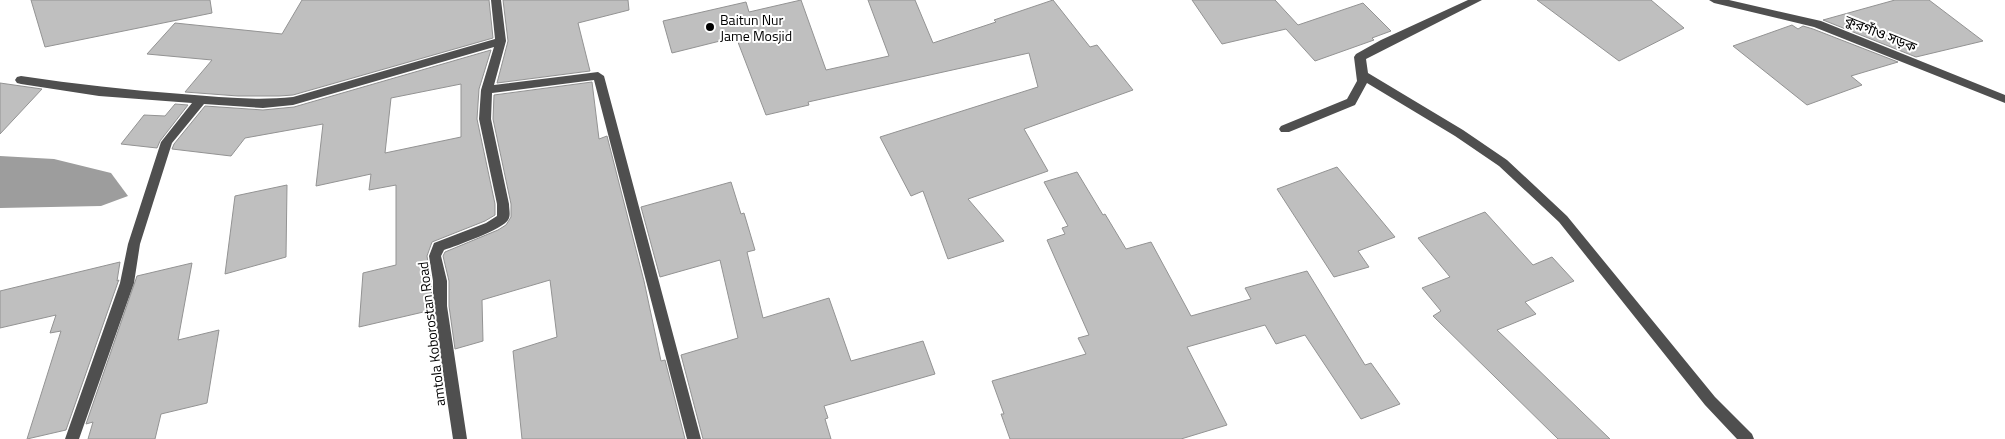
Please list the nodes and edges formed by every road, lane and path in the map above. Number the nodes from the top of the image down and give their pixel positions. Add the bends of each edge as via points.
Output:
1 (496, 0) edge
2 (1477, 0) edge
3 (1714, 0) edge
4 (501, 41) junction
5 (1362, 75) junction
6 (21, 80) dead end
7 (487, 90) junction
8 (2005, 99) edge
9 (201, 100) junction
10 (1285, 129) dead end
11 (72, 439) edge
12 (460, 439) edge
13 (694, 439) edge
14 (1747, 439) edge

1 - 4 street, amtola Koborostan Road
2 - 5 street via 1360,57
3 - 8 street, কুরগাঁও সড়ক via 1817,24
4 - 7 street, amtola Koborostan Road
4 - 9 street via 293,101 263,104
5 - 10 street via 1351,102
5 - 14 street via 1459,133 1502,163 1563,220 1710,401
6 - 9 street via 99,92
7 - 12 street, amtola Koborostan Road via 485,119 503,204 503,218 439,247 435,256
7 - 13 street via 598,76
9 - 11 street via 167,142 134,244 127,283

